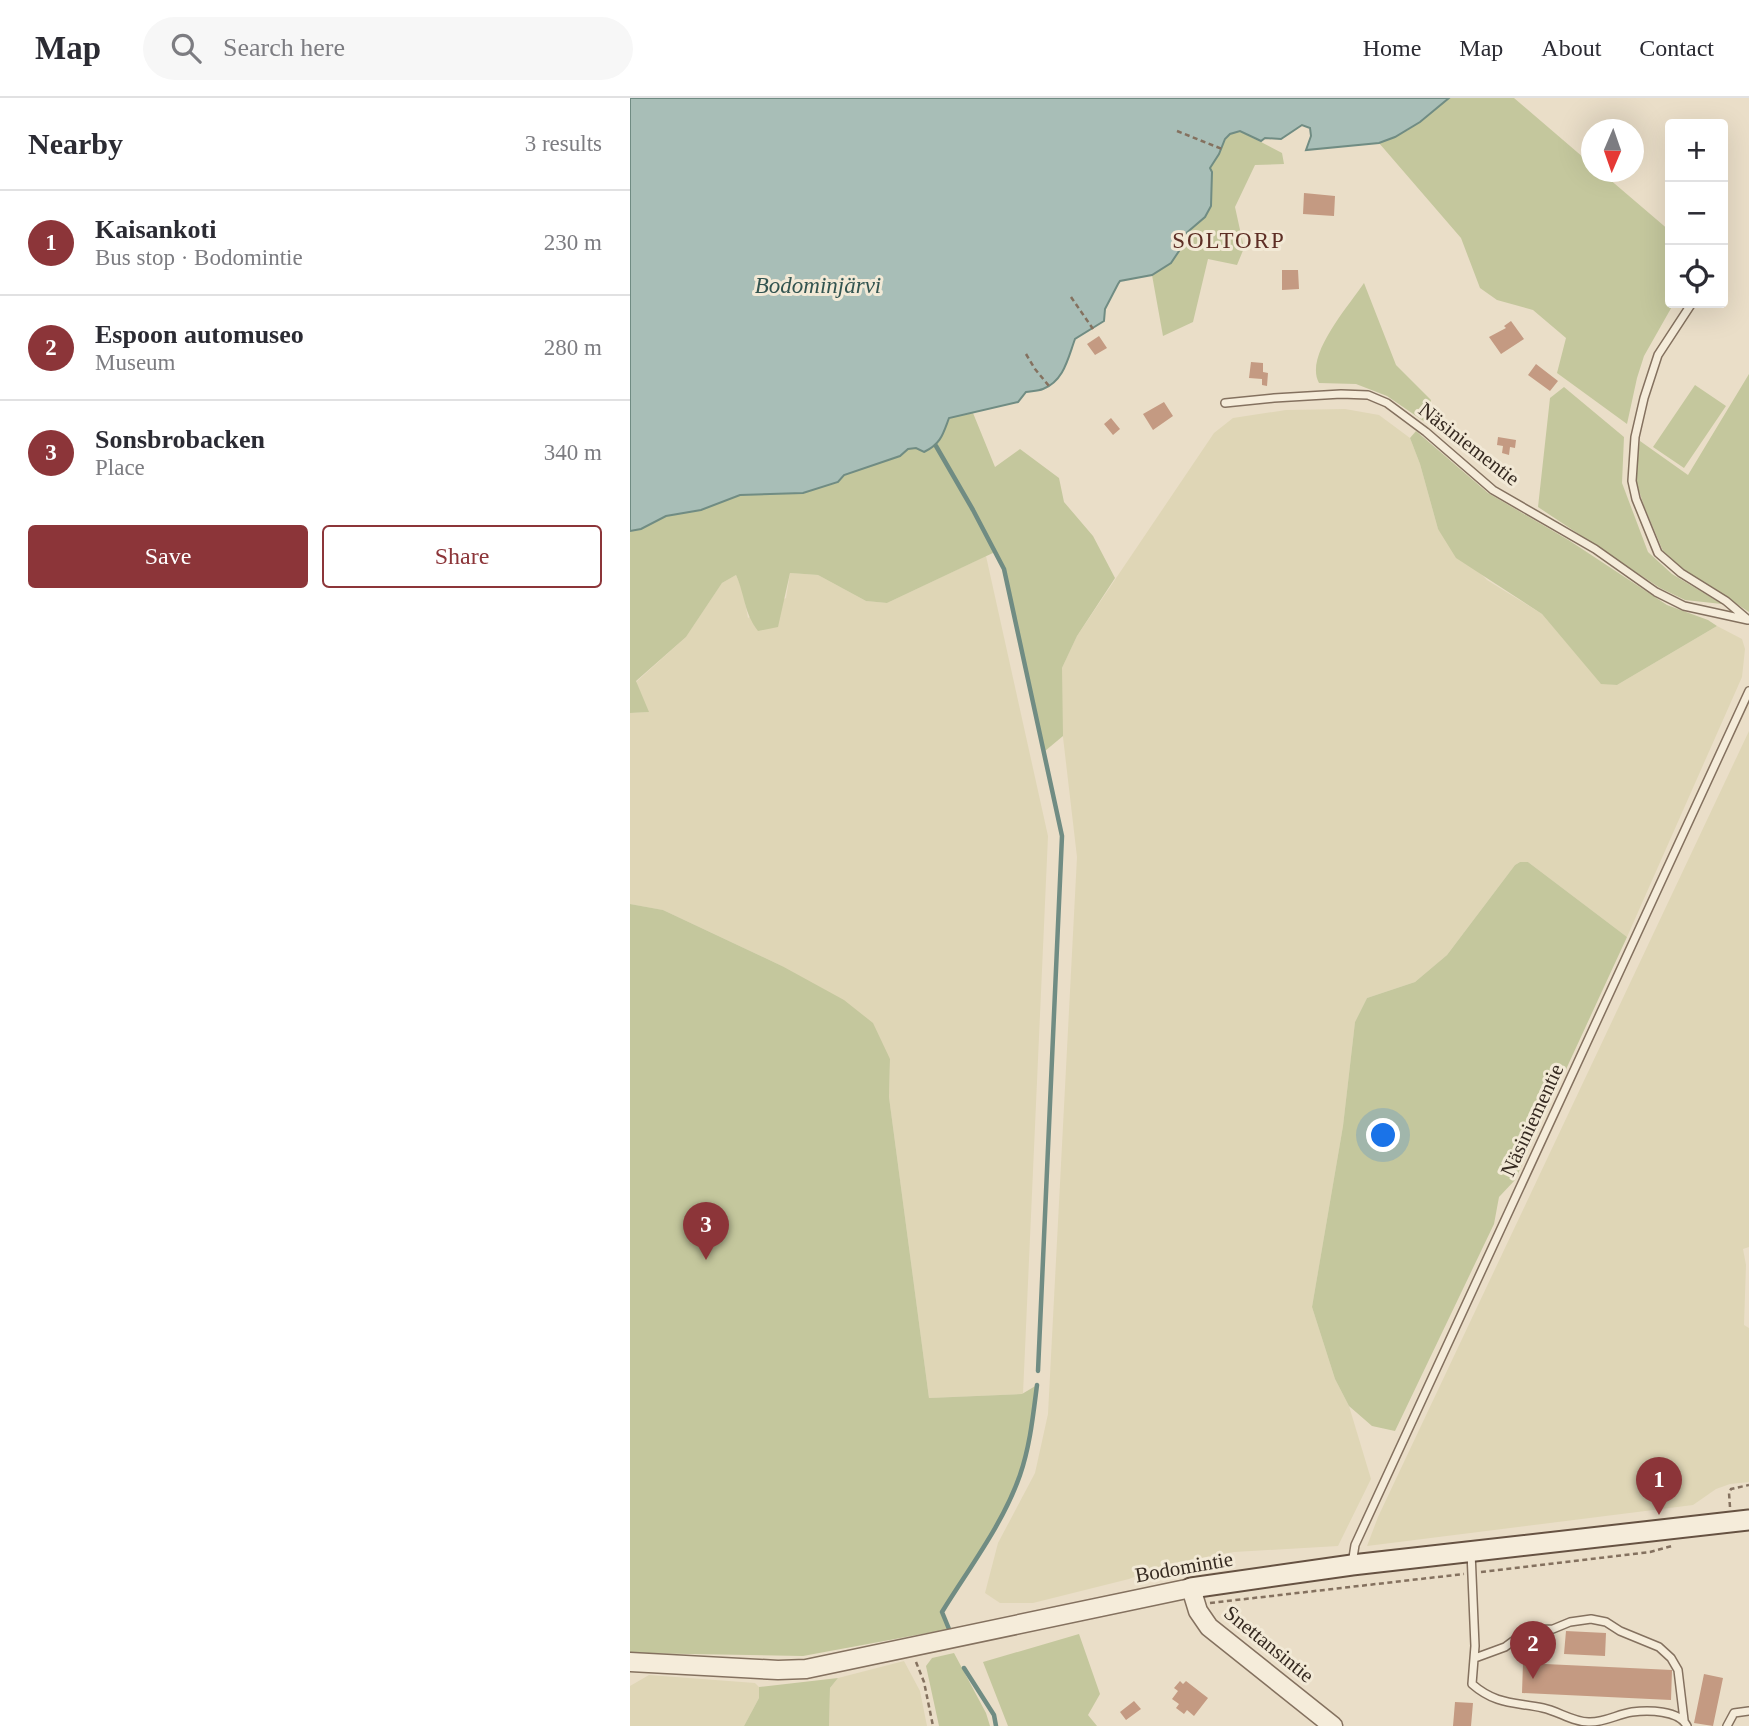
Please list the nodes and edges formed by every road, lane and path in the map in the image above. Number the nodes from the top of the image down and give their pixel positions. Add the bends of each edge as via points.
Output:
1 (1177, 131) dead end
2 (1222, 149) dead end
3 (1071, 298) dead end
4 (1689, 308) edge
5 (1093, 329) dead end
6 (1026, 354) dead end
7 (1049, 386) dead end
8 (1225, 404) dead end
9 (1749, 620) edge
10 (1749, 691) edge
11 (1749, 1485) edge
12 (1730, 1510) dead end
13 (1749, 1520) edge
14 (1471, 1551) junction
15 (1352, 1565) junction
16 (1191, 1588) junction
17 (910, 1647) junction
18 (1475, 1658) junction
19 (630, 1662) edge
20 (1749, 1711) edge
21 (1686, 1723) edge
22 (933, 1726) edge
23 (1334, 1726) edge
24 (1727, 1726) edge

1 - 2 path
3 - 5 path
4 - 9 lane via 1658,355 1635,437 1632,481 1658,552
6 - 7 path
8 - 9 lane, Näsiniementie via 1341,394 1387,403 1493,490 1595,549 1656,592 1684,606
10 - 15 lane, Näsiniementie via 1355,1545
11 - 12 path via 1731,1489
13 - 14 main road, Bodomintie
14 - 15 main road, Bodomintie
14 - 18 lane
15 - 16 main road, Bodomintie
16 - 17 street, Bodomintie
16 - 23 street, Snettansintie via 1209,1627
17 - 19 street, Bodomintie via 797,1669
17 - 22 path via 924,1682
18 - 21 lane via 1472,1684 1512,1705 1544,1708 1588,1723 1631,1712 1672,1714
18 - 21 lane via 1506,1647 1528,1630 1591,1619 1606,1622 1659,1647 1671,1658 1678,1670
20 - 24 lane via 1734,1713

